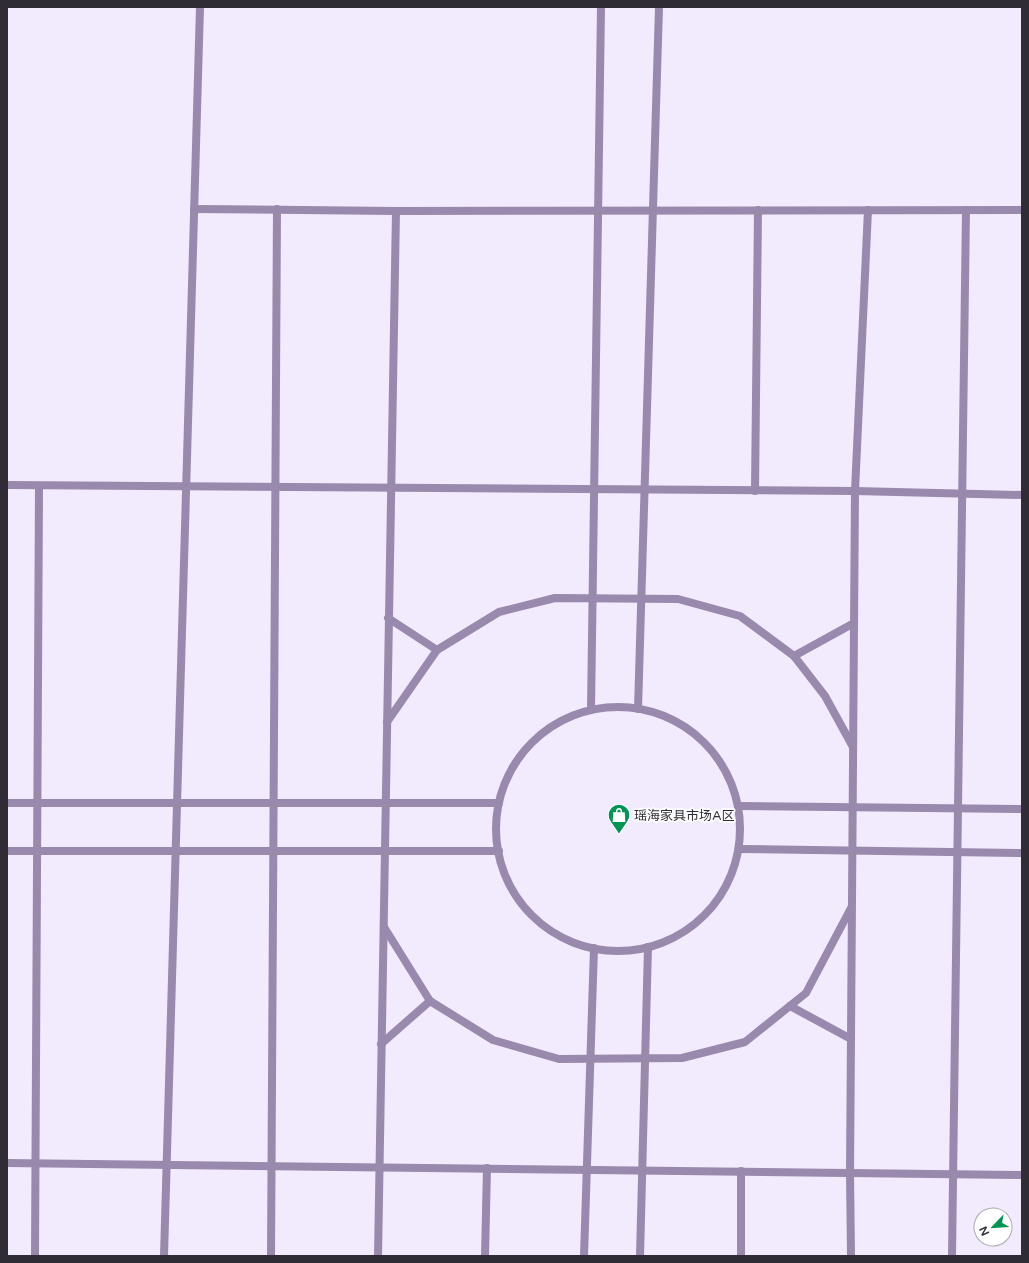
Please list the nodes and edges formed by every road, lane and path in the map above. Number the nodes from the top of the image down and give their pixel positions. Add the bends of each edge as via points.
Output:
1 (200, 7) edge
2 (601, 7) edge
3 (659, 7) edge
4 (194, 209) junction
5 (277, 209) junction
6 (598, 209) junction
7 (653, 209) junction
8 (758, 210) junction
9 (868, 210) junction
10 (966, 210) junction
11 (1022, 210) edge
12 (396, 211) junction
13 (7, 486) edge
14 (39, 486) junction
15 (186, 487) junction
16 (275, 487) junction
17 (391, 488) junction
18 (594, 490) junction
19 (645, 490) junction
20 (755, 491) junction
21 (855, 492) junction
22 (962, 493) junction
23 (1022, 495) edge
24 (593, 599) junction
25 (642, 599) junction
26 (388, 618) junction
27 (854, 623) junction
28 (437, 650) junction
29 (794, 656) junction
30 (638, 708) junction
31 (591, 709) junction
32 (387, 722) junction
33 (854, 749) junction
34 (7, 803) edge
35 (38, 803) junction
36 (177, 803) junction
37 (273, 803) junction
38 (385, 803) junction
39 (499, 803) junction
40 (740, 806) junction
41 (853, 807) junction
42 (958, 808) junction
43 (1022, 809) edge
44 (740, 849) junction
45 (7, 851) edge
46 (37, 851) junction
47 (176, 851) junction
48 (273, 851) junction
49 (384, 851) junction
50 (499, 851) junction
51 (853, 851) junction
52 (957, 852) junction
53 (1022, 853) edge
54 (852, 907) junction
55 (383, 926) junction
56 (648, 947) junction
57 (594, 948) junction
58 (430, 1001) junction
59 (790, 1006) junction
60 (852, 1039) junction
61 (381, 1044) junction
62 (590, 1058) junction
63 (645, 1058) junction
64 (7, 1163) edge
65 (35, 1163) junction
66 (167, 1165) junction
67 (272, 1166) junction
68 (379, 1167) junction
69 (487, 1168) junction
70 (587, 1170) junction
71 (642, 1170) junction
72 (741, 1171) junction
73 (850, 1173) junction
74 (953, 1174) junction
75 (1022, 1175) edge
76 (35, 1256) edge
77 (164, 1256) edge
78 (271, 1256) edge
79 (378, 1256) edge
80 (484, 1256) edge
81 (584, 1256) edge
82 (640, 1256) edge
83 (741, 1256) edge
84 (851, 1256) edge
85 (952, 1256) edge

1 - 4 street
2 - 6 street
3 - 7 street
4 - 5 street
4 - 15 street
5 - 12 street
5 - 16 street
6 - 7 street
6 - 12 street
6 - 18 street
7 - 8 street
7 - 19 street
8 - 9 street
8 - 20 street
9 - 10 street
9 - 21 street
10 - 11 street
10 - 22 street
12 - 17 street
13 - 14 street
14 - 15 street
14 - 35 street
15 - 16 street
15 - 36 street
16 - 17 street
16 - 37 street
17 - 18 street
17 - 26 street
18 - 19 street
18 - 24 street
19 - 20 street
19 - 25 street
20 - 21 street
21 - 22 street
21 - 27 street
22 - 23 street
22 - 42 street
24 - 25 street
24 - 28 street via 555,598 499,612
24 - 31 street
25 - 29 street via 678,599 740,616
25 - 30 street
26 - 28 street
26 - 32 street
27 - 29 street
27 - 33 street
28 - 32 street
29 - 33 street via 825,696
30 - 31 street via 617,705
30 - 40 street via 659,712 697,733 724,766
31 - 39 street via 579,711 545,729 518,757 501,791
32 - 38 street
33 - 41 street
34 - 35 street
35 - 36 street
35 - 46 street
36 - 37 street
36 - 47 street
37 - 38 street
37 - 48 street
38 - 39 street
38 - 49 street
39 - 50 street via 495,830
40 - 41 street
40 - 44 street
41 - 42 street
41 - 51 street
42 - 43 street
42 - 52 street
44 - 51 street
44 - 56 street via 726,890 699,923 662,944
45 - 46 street
46 - 47 street
46 - 65 street
47 - 48 street
47 - 66 street
48 - 49 street
48 - 67 street
49 - 50 street
49 - 55 street
50 - 57 street via 502,868 520,902 547,929 582,946
51 - 52 street
51 - 54 street
52 - 53 street
52 - 74 street
54 - 59 street via 806,993
54 - 60 street
55 - 58 street
55 - 61 street
56 - 57 street via 620,952
56 - 63 street
57 - 62 street
58 - 61 street
58 - 62 street via 493,1040 558,1059
59 - 60 street
59 - 63 street via 745,1042 682,1058
60 - 73 street
61 - 68 street
62 - 63 street
62 - 70 street
63 - 71 street
64 - 65 street
65 - 66 street
65 - 76 street
66 - 67 street
66 - 77 street
67 - 68 street
67 - 78 street
68 - 69 street
68 - 79 street
69 - 70 street
69 - 80 street
70 - 71 street
70 - 81 street
71 - 72 street
71 - 82 street
72 - 73 street
72 - 83 street
73 - 74 street
73 - 84 street
74 - 75 street
74 - 85 street

